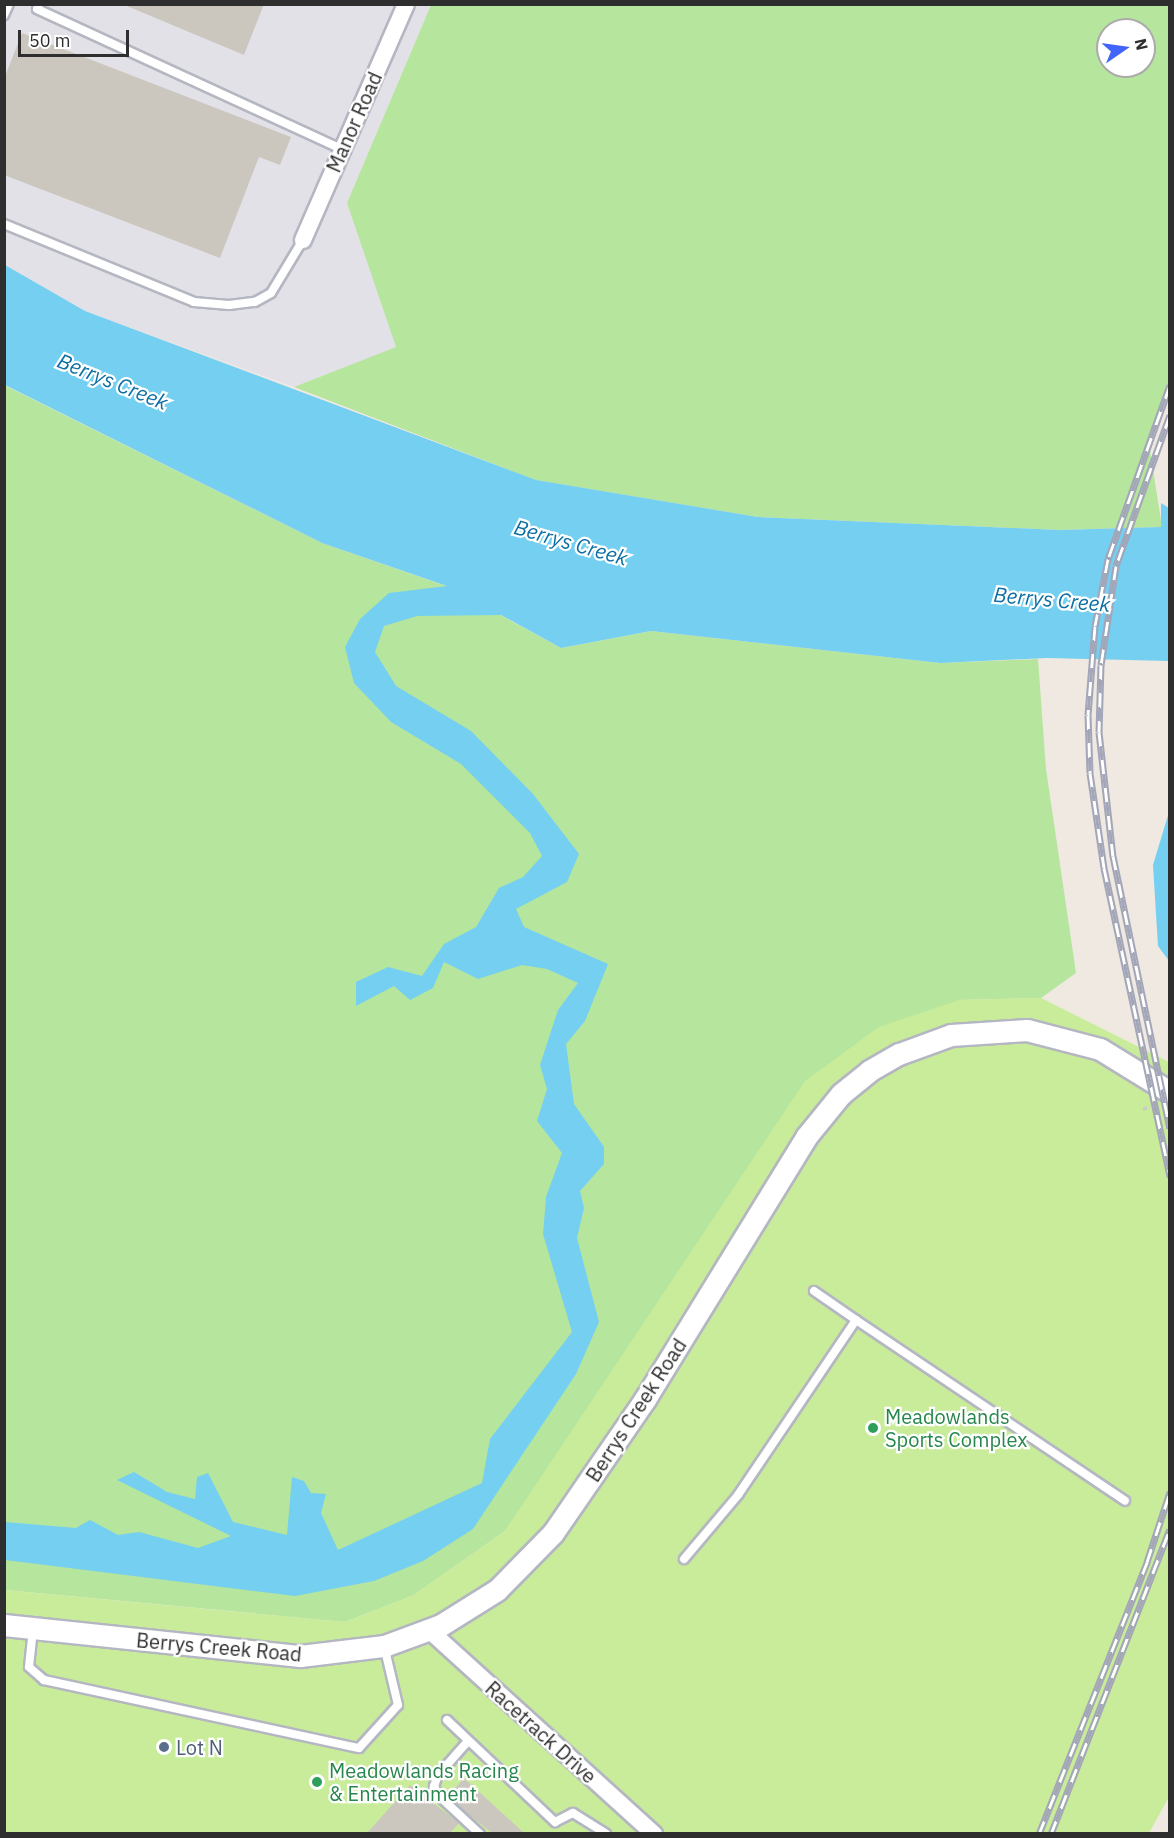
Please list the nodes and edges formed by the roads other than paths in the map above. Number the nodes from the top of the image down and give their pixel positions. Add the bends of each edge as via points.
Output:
1 (9, 4) edge
2 (39, 4) edge
3 (406, 4) edge
4 (4, 15) edge
5 (342, 149) junction
6 (4, 224) edge
7 (303, 240) joint
8 (1170, 1092) edge
9 (814, 1291) dead end
10 (856, 1320) junction
11 (1125, 1501) dead end
12 (684, 1559) dead end
13 (4, 1625) edge
14 (33, 1628) junction
15 (429, 1630) junction
16 (384, 1646) junction
17 (447, 1720) dead end
18 (468, 1741) junction
19 (480, 1833) edge
20 (606, 1833) edge
21 (654, 1833) edge

1 - 4 lane
2 - 5 lane via 37,9
3 - 5 street, Manor Road
5 - 7 street, Manor Road
6 - 7 lane via 194,302 229,305 255,302 271,293
8 - 15 street, Berrys Creek Road via 1100,1049 1027,1030 951,1035 899,1054 869,1071 841,1094 806,1137 645,1399 553,1533 497,1590
9 - 10 lane
10 - 11 lane
10 - 12 lane via 741,1490
13 - 14 street, Berrys Creek Road
14 - 16 street, Berrys Creek Road via 300,1656
14 - 16 lane via 29,1667 44,1680 359,1748 398,1705
15 - 16 street, Berrys Creek Road
15 - 21 street, Racetrack Drive
17 - 18 lane
18 - 19 lane via 438,1775 434,1786 438,1795
18 - 20 lane via 555,1822 573,1813

